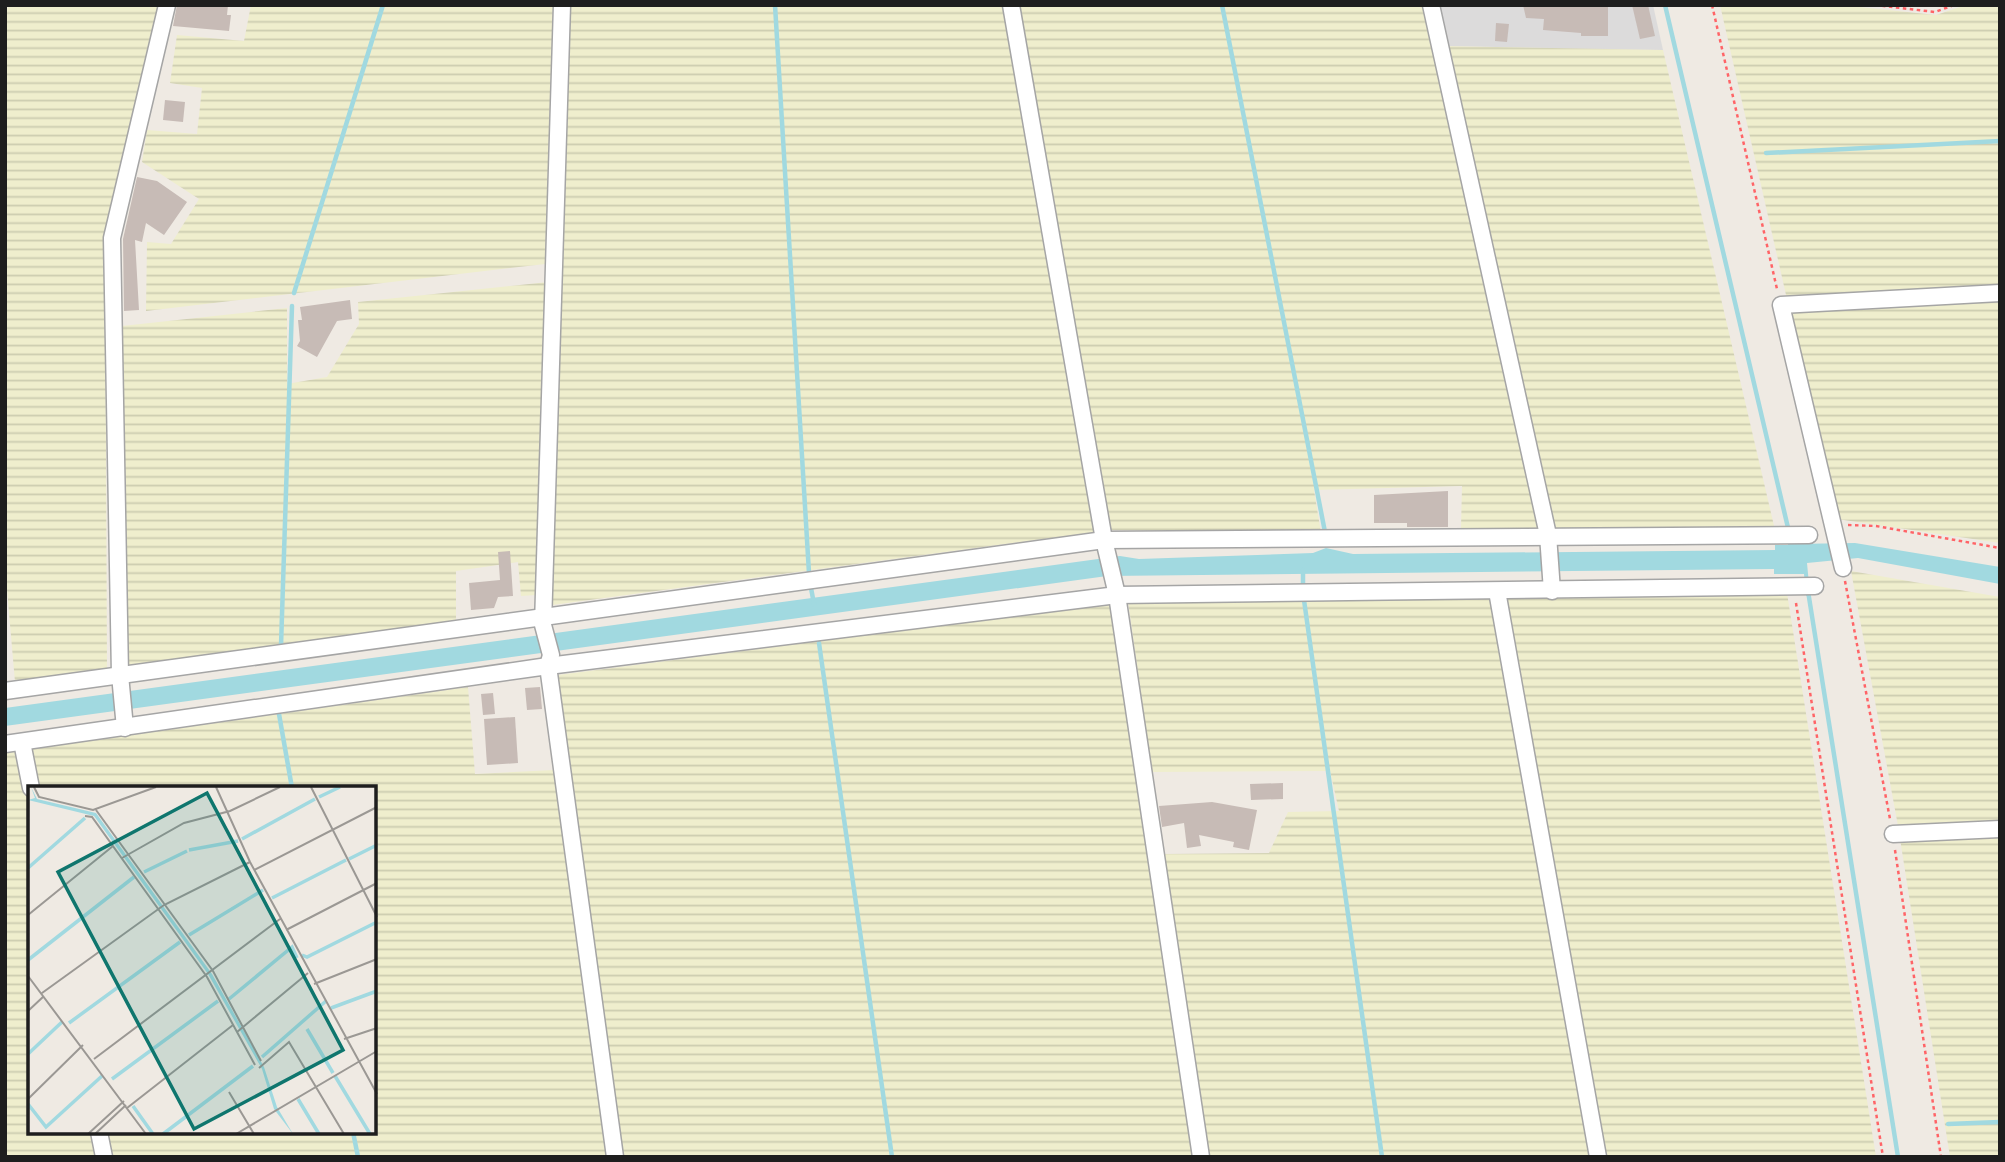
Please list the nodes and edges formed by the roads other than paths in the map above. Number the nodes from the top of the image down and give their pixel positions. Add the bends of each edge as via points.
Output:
1 (167, 5) edge
2 (562, 5) edge
3 (1012, 5) edge
4 (1431, 5) edge
5 (2000, 293) edge
6 (1796, 535) dead end
7 (1548, 541) junction
8 (1105, 544) junction
9 (1843, 568) road end
10 (1551, 585) junction
11 (1803, 586) road end
12 (1114, 587) junction
13 (1497, 591) junction
14 (543, 621) junction
15 (550, 661) junction
16 (120, 679) junction
17 (5, 691) edge
18 (125, 720) junction
19 (13, 743) edge
20 (30, 786) edge
21 (2000, 829) edge
22 (1893, 834) road end
23 (99, 1134) edge
24 (104, 1157) edge
25 (615, 1157) edge
26 (1200, 1157) edge
27 (1598, 1157) edge

1 - 16 street via 112,238
2 - 14 street
3 - 8 street
4 - 7 street
5 - 9 street via 1781,305
6 - 7 street
7 - 8 street
7 - 10 street
8 - 12 street
8 - 14 street
10 - 11 street
10 - 13 street
12 - 13 street
12 - 15 street
12 - 26 street
13 - 27 street
14 - 15 street
14 - 16 street
15 - 18 street
15 - 25 street
16 - 17 street
16 - 18 street
18 - 19 street
19 - 20 street
21 - 22 street
23 - 24 street

